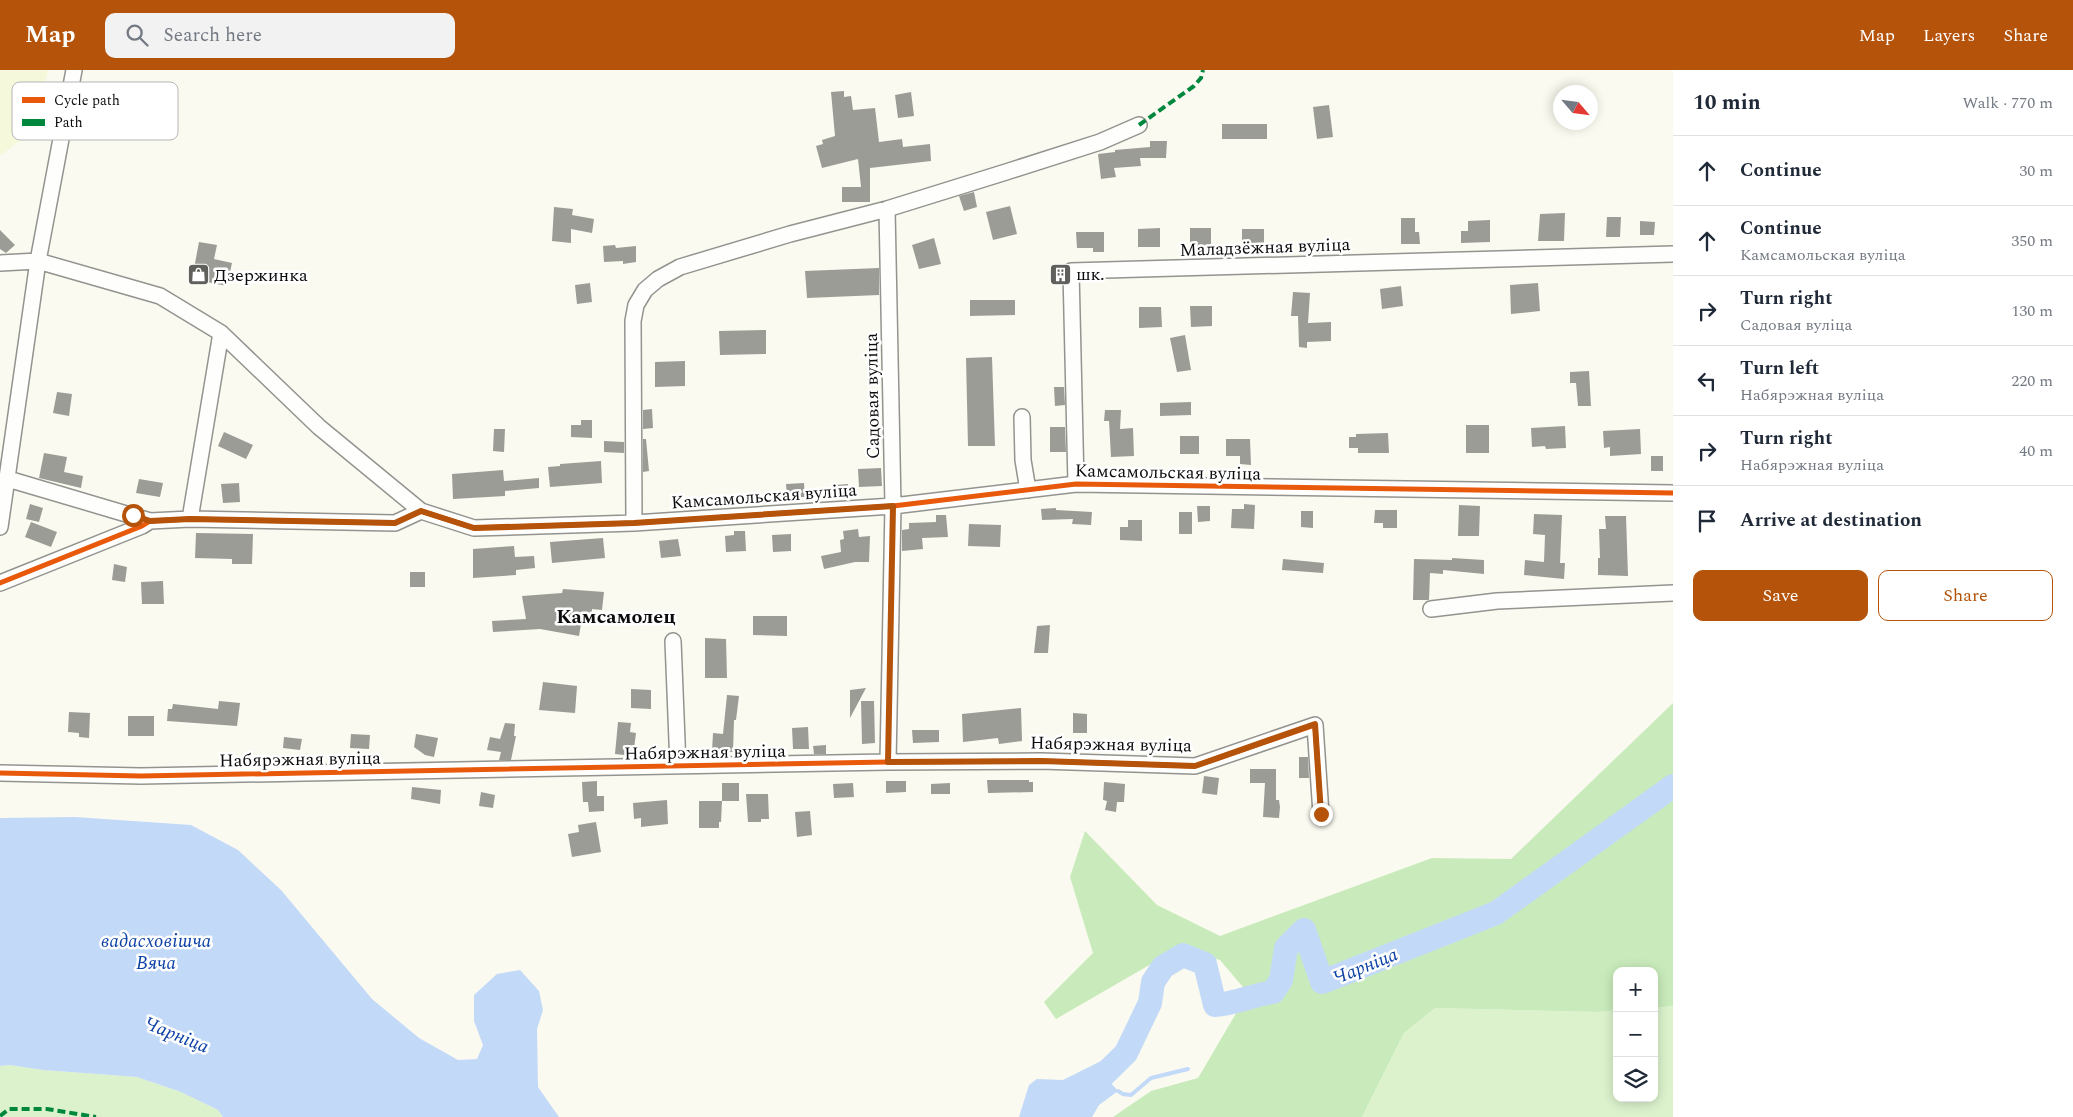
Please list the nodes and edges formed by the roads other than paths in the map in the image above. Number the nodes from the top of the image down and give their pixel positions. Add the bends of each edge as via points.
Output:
1 (1139, 125) dead end
2 (61, 140) edge
3 (887, 209) junction
4 (1673, 254) edge
5 (38, 261) junction
6 (0, 263) edge
7 (221, 333) junction
8 (1022, 417) dead end
9 (8, 479) junction
10 (1076, 484) junction
11 (1028, 490) junction
12 (1673, 493) edge
13 (893, 506) junction
14 (421, 511) junction
15 (190, 519) junction
16 (150, 521) junction
17 (634, 523) junction
18 (0, 527) edge
19 (0, 582) edge
20 (1673, 593) edge
21 (1431, 609) dead end
22 (673, 641) dead end
23 (888, 762) junction
24 (678, 766) junction
25 (0, 773) edge
26 (1321, 814) dead end

1 - 3 street via 1100,142
2 - 5 street
3 - 13 street, Садовая вуліца
3 - 17 street via 680,267 645,290 636,305 633,321
4 - 10 street, Маладзёжная вуліца via 1071,270
5 - 6 street
5 - 7 street via 160,296
5 - 9 street
7 - 14 street via 319,427
7 - 15 street
8 - 11 street via 1023,460
9 - 16 street
9 - 18 street
10 - 11 street, Камсамольская вуліца
10 - 12 street, Камсамольская вуліца
11 - 13 street, Камсамольская вуліца
13 - 17 street, Камсамольская вуліца
13 - 23 street, Садовая вуліца
14 - 15 street via 395,523
14 - 17 street, Камсамольская вуліца via 474,528
15 - 16 street
16 - 19 street
20 - 21 street via 1497,601
22 - 24 street
23 - 24 street, Набярэжная вуліца
23 - 26 street, Набярэжная вуліца via 1041,761 1195,766 1315,724
24 - 25 street, Набярэжная вуліца via 141,776

